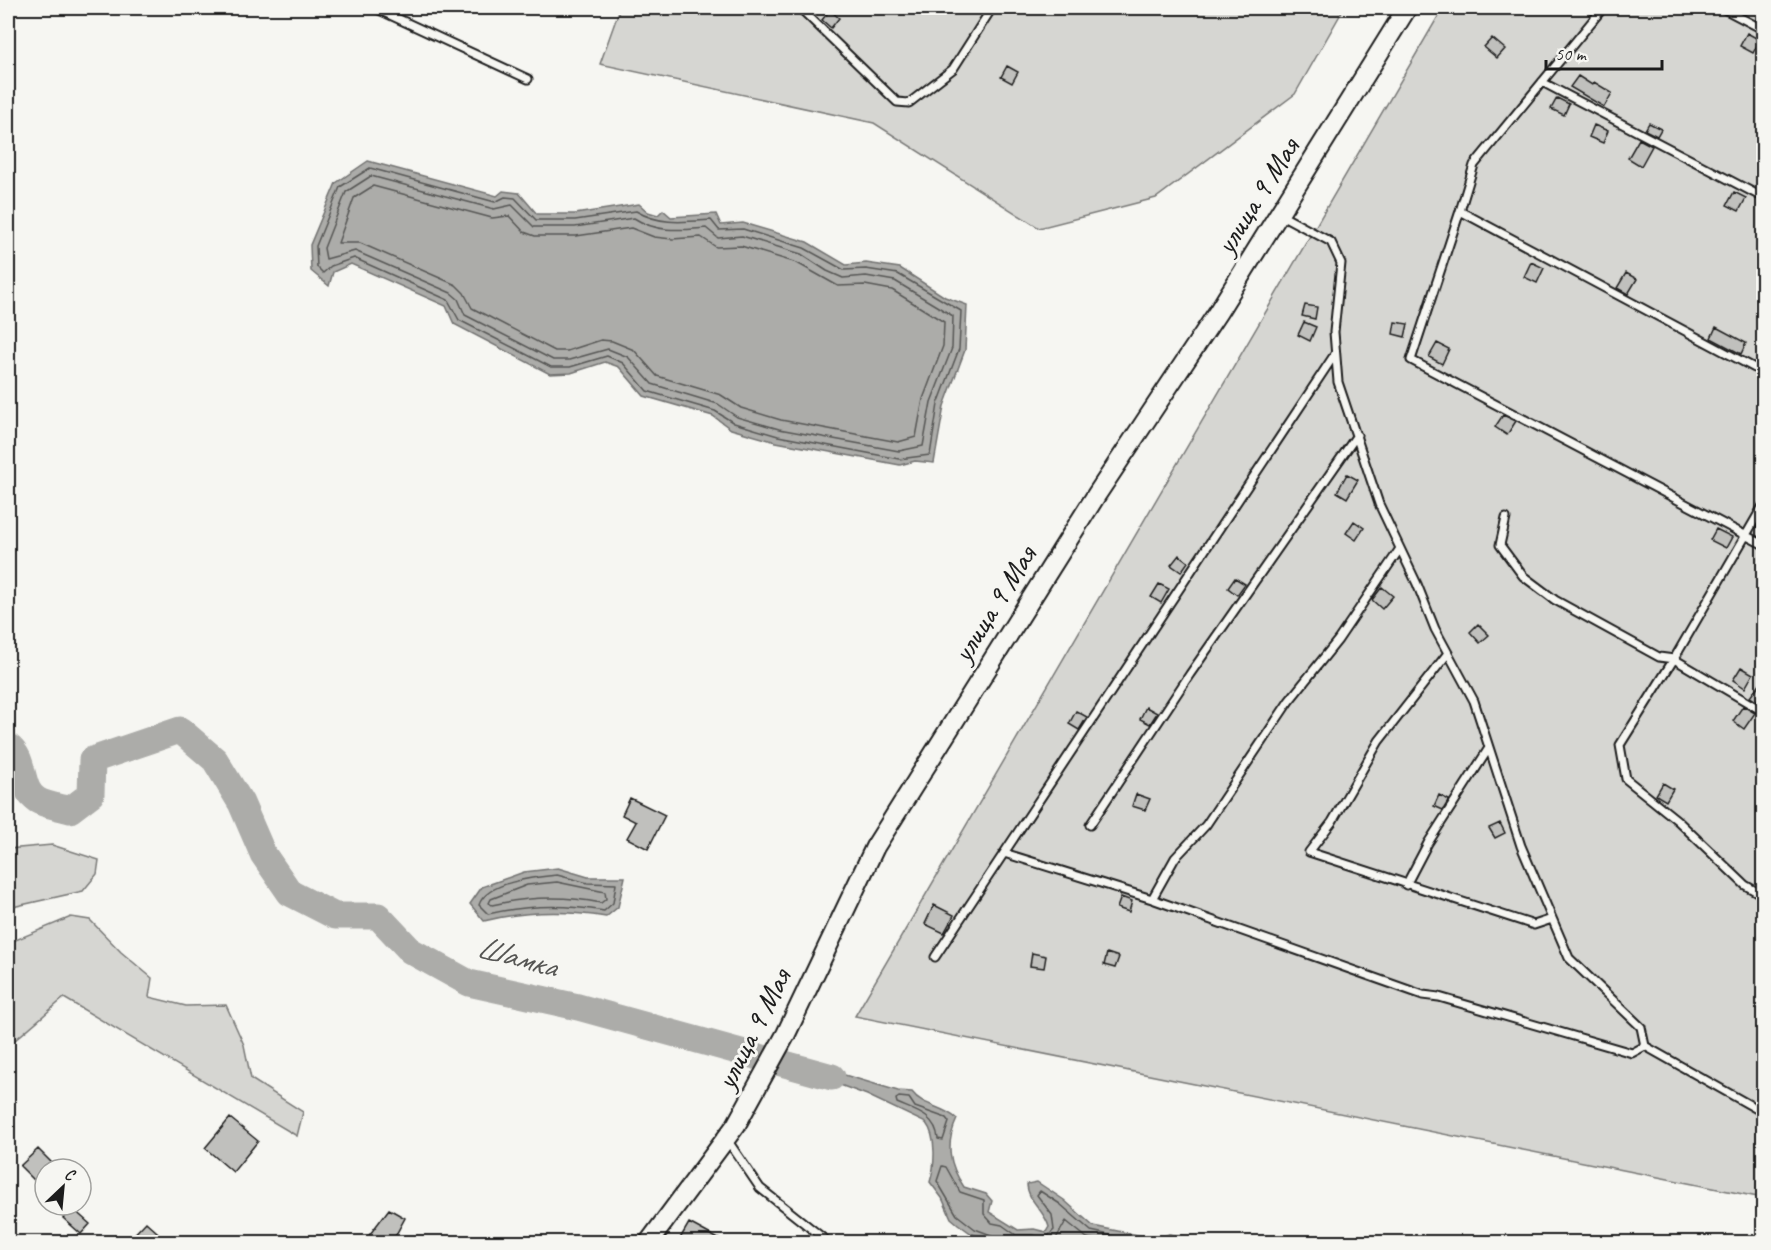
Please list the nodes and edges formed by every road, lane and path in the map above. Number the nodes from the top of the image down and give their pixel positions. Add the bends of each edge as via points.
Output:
1 (375, 8) edge
2 (800, 8) edge
3 (992, 8) edge
4 (1407, 8) edge
5 (1603, 8) edge
6 (1722, 8) edge
7 (1764, 30) edge
8 (528, 79) dead end
9 (1542, 82) junction
10 (1764, 198) edge
11 (1460, 211) junction
12 (1279, 214) junction
13 (1335, 354) junction
14 (1764, 373) edge
15 (1357, 435) junction
16 (1764, 504) edge
17 (1506, 518) dead end
18 (1747, 536) junction
19 (1764, 545) edge
20 (1399, 550) junction
21 (1448, 653) junction
22 (1674, 659) junction
23 (1764, 712) edge
24 (1489, 748) junction
25 (1090, 825) dead end
26 (1004, 853) junction
27 (1406, 885) junction
28 (1764, 896) edge
29 (1152, 899) junction
30 (1552, 919) junction
31 (935, 957) dead end
32 (1645, 1046) junction
33 (1764, 1113) edge
34 (726, 1139) junction
35 (650, 1242) edge
36 (828, 1242) edge

1 - 8 lane
2 - 3 lane via 897,102 909,103 952,69
4 - 12 main road, улица 9 Мая
5 - 9 lane
6 - 7 lane
9 - 10 lane
9 - 11 lane via 1474,165
11 - 14 lane
11 - 18 lane via 1411,360
12 - 13 lane via 1331,242 1341,263
12 - 34 main road, улица 9 Мая via 875,847 786,1034
13 - 15 lane via 1338,382
13 - 26 lane
15 - 20 lane
15 - 25 lane
16 - 18 lane
17 - 22 lane via 1500,545 1523,576 1565,606 1659,657
18 - 19 lane
18 - 22 lane
20 - 21 lane
20 - 29 lane via 1338,639 1289,701 1206,825 1175,858
21 - 24 lane via 1474,701
21 - 27 lane via 1379,741 1332,822 1309,852
22 - 23 lane
22 - 28 lane via 1620,745 1626,779 1677,820 1745,885
24 - 27 lane
24 - 30 lane via 1521,846
26 - 29 lane
26 - 31 lane
27 - 30 lane via 1534,926
29 - 32 lane via 1422,995 1632,1053
30 - 32 lane via 1569,958 1641,1028
32 - 33 lane
34 - 35 main road, улица 9 Мая
34 - 36 lane via 760,1188

